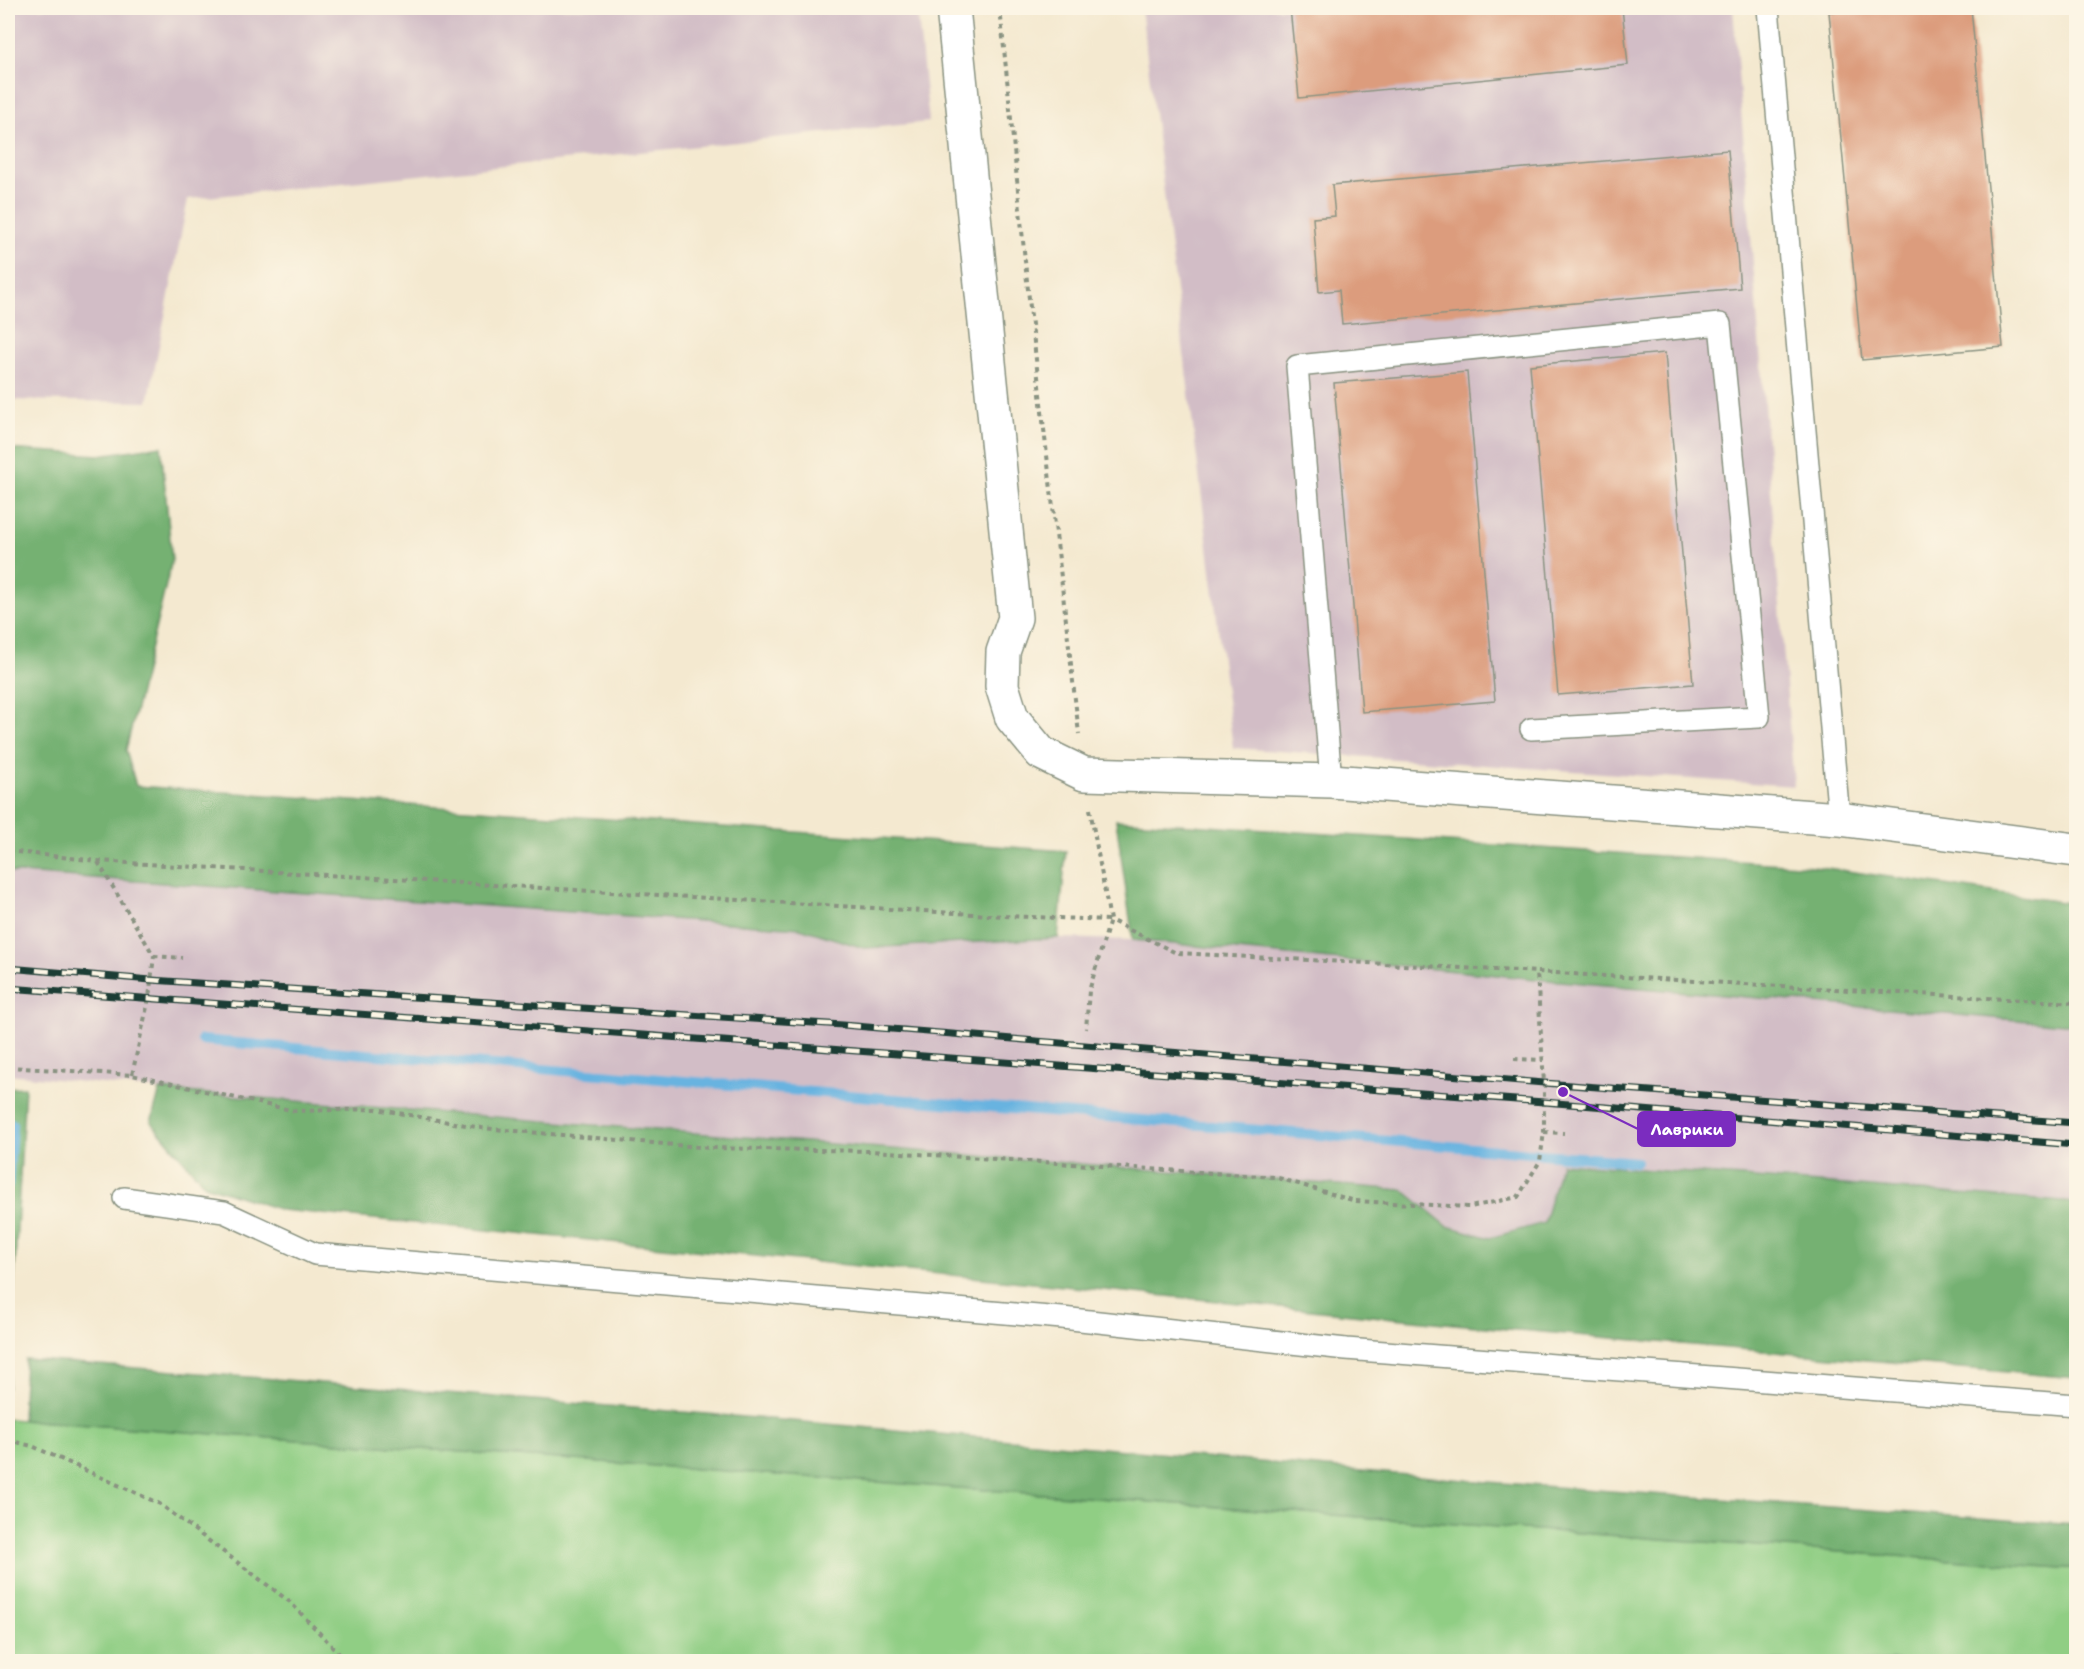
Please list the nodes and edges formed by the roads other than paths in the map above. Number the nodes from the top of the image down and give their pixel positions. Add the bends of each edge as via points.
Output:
1 (953, 8) edge
2 (1768, 8) edge
3 (1531, 729) dead end
4 (1331, 781) junction
5 (1839, 819) junction
6 (2076, 850) edge
7 (124, 1198) dead end
8 (2076, 1405) edge

1 - 4 street via 1015,618 1003,652 1002,686 1012,718 1041,753 1084,774
2 - 5 lane
3 - 4 lane via 1760,717 1720,324 1297,366
4 - 5 street
5 - 6 street
7 - 8 lane via 224,1212 315,1254 1062,1318 1358,1350

